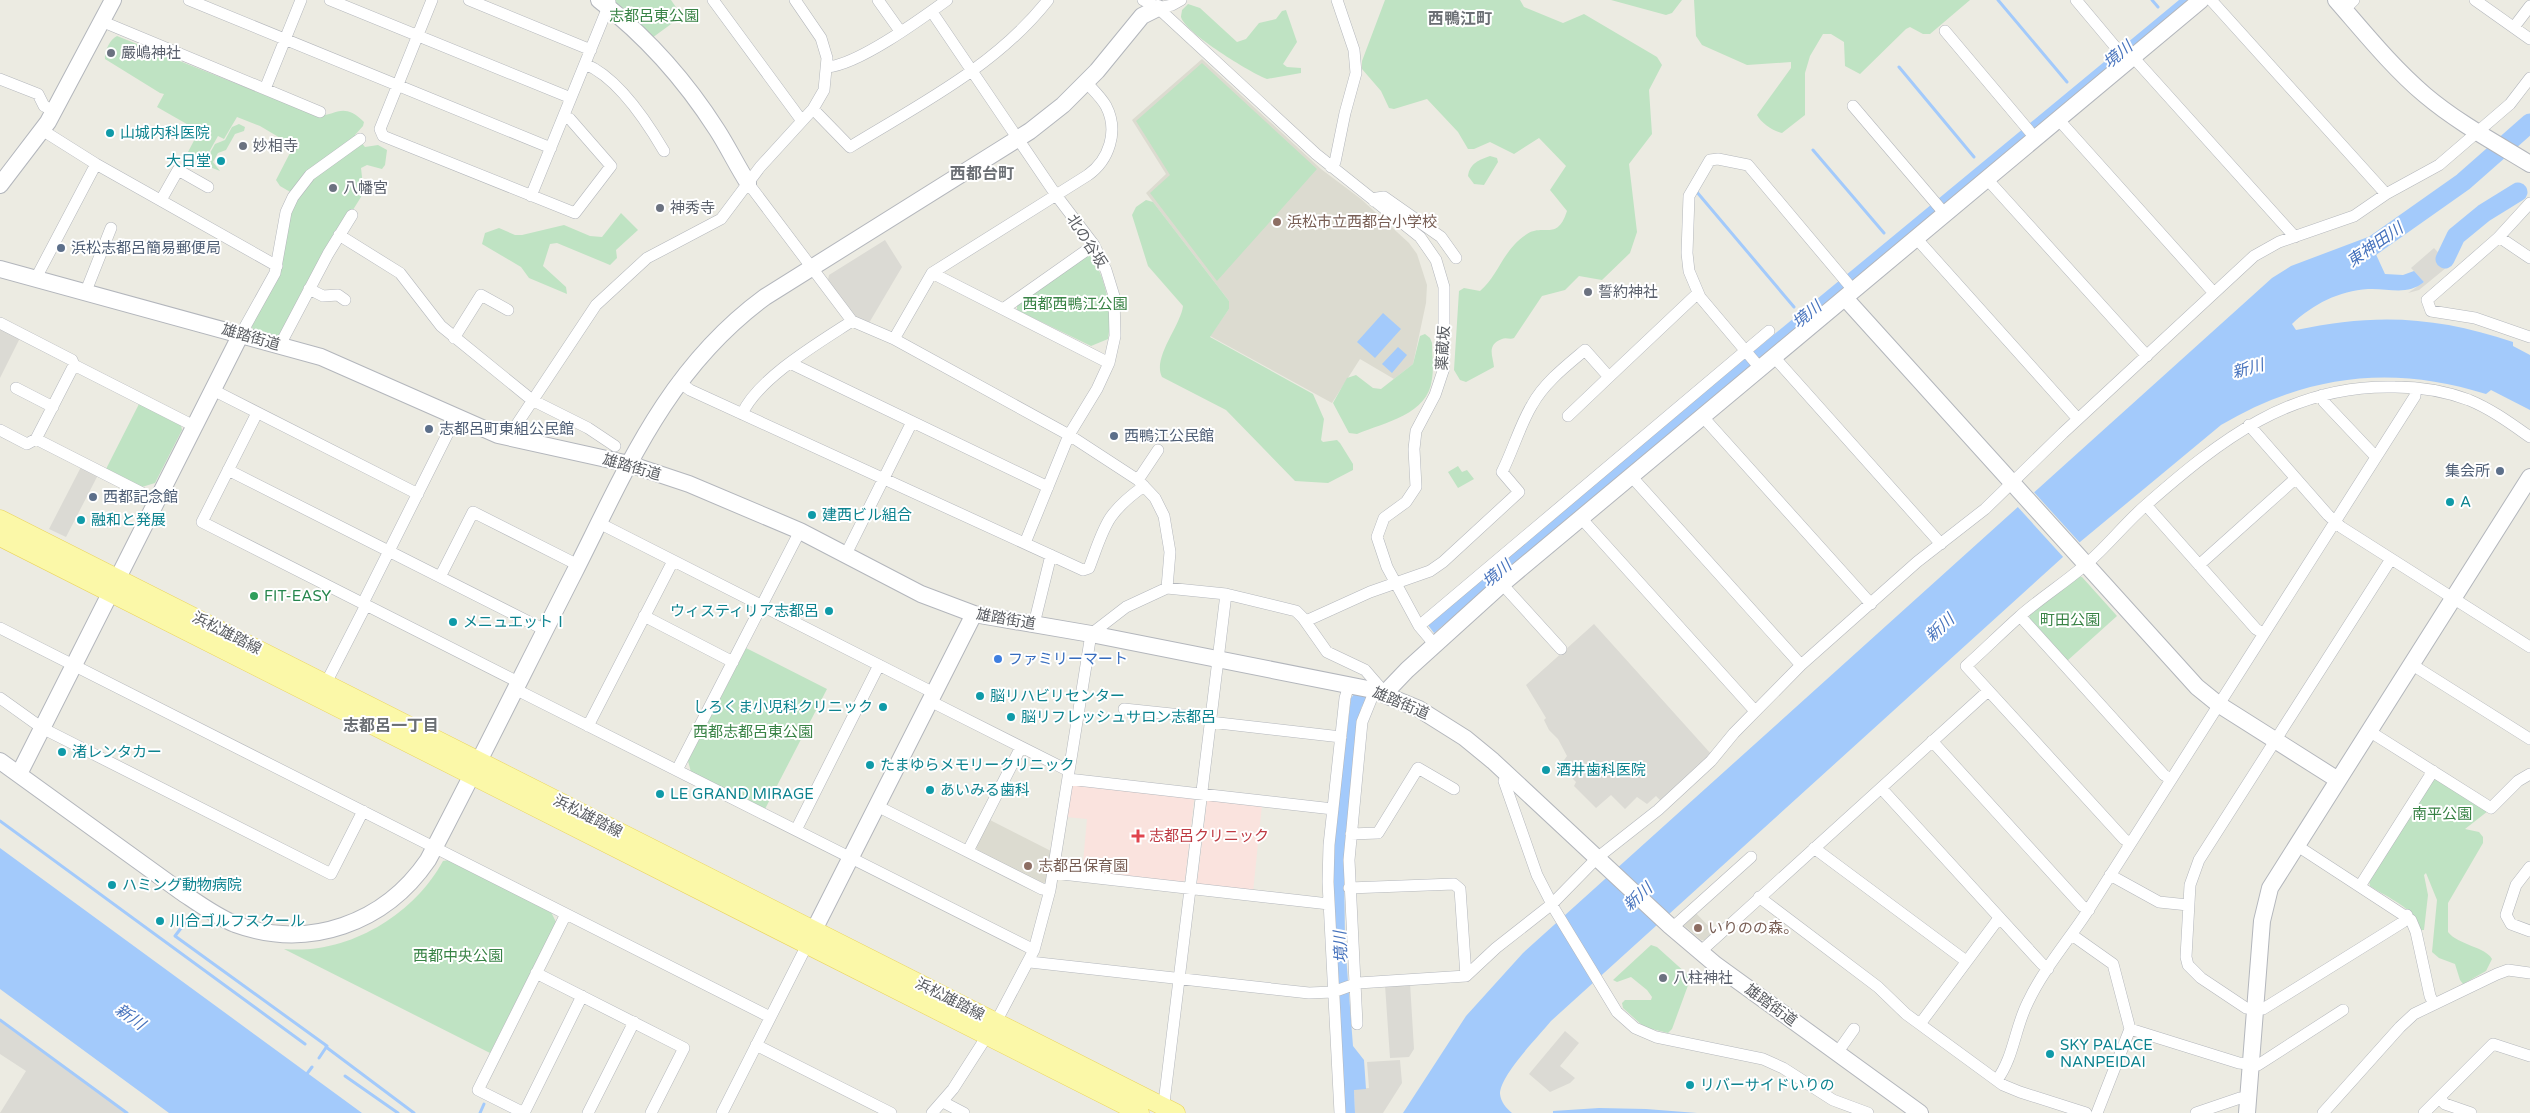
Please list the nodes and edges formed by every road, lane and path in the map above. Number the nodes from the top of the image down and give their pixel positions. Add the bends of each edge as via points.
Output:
1 (189, 0) edge
2 (301, 0) edge
3 (330, 0) edge
4 (432, 0) edge
5 (469, 0) edge
6 (713, 0) edge
7 (794, 0) edge
8 (878, 0) edge
9 (947, 0) edge
10 (1048, 0) edge
11 (1143, 0) edge
12 (1181, 0) edge
13 (1337, 0) edge
14 (2076, 0) edge
15 (2201, 0) edge
16 (2211, 0) edge
17 (2475, 0) edge
18 (112, 1) edge
19 (606, 2) edge
20 (2345, 3) edge
21 (2530, 6) edge
22 (1158, 8) junction
23 (932, 12) junction
24 (102, 21) junction
25 (2514, 27) junction
26 (900, 31) junction
27 (1945, 31) dead end
28 (418, 36) junction
29 (285, 39) junction
30 (2530, 39) edge
31 (591, 50) junction
32 (2128, 59) junction
33 (585, 64) junction
34 (827, 67) junction
35 (972, 72) junction
36 (2530, 78) edge
37 (0, 79) edge
38 (1086, 82) junction
39 (398, 85) junction
40 (265, 89) junction
41 (571, 98) junction
42 (1853, 106) dead end
43 (813, 109) junction
44 (54, 111) junction
45 (320, 112) dead end
46 (564, 116) junction
47 (2058, 119) junction
48 (802, 122) junction
49 (42, 130) junction
50 (2481, 134) junction
51 (2034, 136) junction
52 (360, 139) dead end
53 (1018, 139) junction
54 (551, 148) junction
55 (664, 151) dead end
56 (2525, 161) edge
57 (96, 164) junction
58 (1331, 167) junction
59 (1987, 179) junction
60 (748, 183) junction
61 (0, 185) edge
62 (208, 187) dead end
63 (2386, 194) junction
64 (1056, 195) junction
65 (531, 196) junction
66 (161, 200) junction
67 (1374, 202) junction
68 (2530, 203) edge
69 (1943, 212) junction
70 (352, 214) dead end
71 (111, 228) dead end
72 (339, 235) junction
73 (2295, 237) junction
74 (2499, 237) junction
75 (1916, 238) junction
76 (1094, 246) junction
77 (1456, 258) dead end
78 (2530, 258) edge
79 (277, 266) junction
80 (811, 268) junction
81 (0, 269) edge
82 (932, 274) junction
83 (36, 278) junction
84 (309, 289) junction
85 (86, 291) junction
86 (1849, 291) junction
87 (1698, 293) junction
88 (2214, 293) junction
89 (345, 300) dead end
90 (1003, 309) junction
91 (508, 310) dead end
92 (852, 321) junction
93 (0, 323) edge
94 (1769, 331) dead end
95 (241, 334) junction
96 (2530, 337) edge
97 (454, 338) junction
98 (894, 339) junction
99 (280, 345) junction
100 (1747, 352) junction
101 (2147, 356) junction
102 (1774, 358) junction
103 (790, 363) junction
104 (1109, 363) junction
105 (74, 365) junction
106 (1758, 366) junction
107 (1609, 377) junction
108 (678, 381) junction
109 (16, 388) dead end
110 (2415, 388) junction
111 (213, 390) junction
112 (2322, 395) junction
113 (532, 400) junction
114 (53, 407) junction
115 (257, 413) junction
116 (742, 414) junction
117 (1568, 416) dead end
118 (1702, 417) junction
119 (456, 418) junction
120 (2078, 419) junction
121 (912, 422) junction
122 (2249, 425) junction
123 (194, 426) junction
124 (0, 430) edge
125 (1069, 435) junction
126 (2530, 437) edge
127 (36, 439) junction
128 (511, 439) junction
129 (609, 446) dead end
130 (1158, 450) dead end
131 (2376, 457) junction
132 (629, 464) junction
133 (228, 470) junction
134 (1631, 476) junction
135 (2530, 477) edge
136 (884, 479) junction
137 (2295, 479) junction
138 (1141, 483) junction
139 (1048, 487) junction
140 (2016, 488) junction
141 (418, 494) junction
142 (156, 500) junction
143 (2146, 505) junction
144 (1581, 518) junction
145 (0, 519) edge
146 (2335, 521) junction
147 (599, 523) junction
148 (800, 531) junction
149 (0, 538) edge
150 (1026, 544) junction
151 (1941, 544) junction
152 (389, 551) junction
153 (846, 554) junction
154 (1051, 555) junction
155 (2391, 558) junction
156 (673, 561) junction
157 (2082, 561) junction
158 (2199, 564) junction
159 (578, 565) junction
160 (440, 577) junction
161 (1396, 582) junction
162 (1502, 584) junction
163 (113, 585) junction
164 (1168, 588) junction
165 (1226, 594) junction
166 (2453, 598) junction
167 (364, 604) junction
168 (1871, 604) junction
169 (762, 605) junction
170 (974, 614) junction
171 (644, 616) junction
172 (2020, 616) junction
173 (1306, 621) junction
174 (1034, 624) junction
175 (1419, 626) junction
176 (0, 628) edge
177 (545, 630) junction
178 (2263, 633) junction
179 (1091, 634) junction
180 (1435, 645) junction
181 (2530, 646) edge
182 (1561, 650) dead end
183 (1219, 658) junction
184 (733, 662) junction
185 (2411, 664) junction
186 (73, 665) junction
187 (879, 665) junction
188 (1801, 665) junction
189 (326, 684) junction
190 (517, 685) junction
191 (1368, 689) junction
192 (1988, 691) junction
193 (932, 697) junction
194 (0, 698) edge
195 (2218, 704) junction
196 (1124, 709) dead end
197 (1755, 711) junction
198 (1210, 720) junction
199 (588, 726) junction
200 (42, 728) junction
201 (2369, 731) junction
202 (1341, 737) junction
203 (2530, 739) edge
204 (2275, 740) junction
205 (1932, 741) junction
206 (1021, 747) junction
207 (0, 761) edge
208 (475, 768) junction
209 (677, 770) junction
210 (2433, 771) junction
211 (19, 774) junction
212 (2530, 774) edge
213 (1069, 775) junction
214 (1509, 776) junction
215 (2171, 779) junction
216 (2338, 780) junction
217 (1880, 788) junction
218 (1454, 789) dead end
219 (1200, 794) junction
220 (877, 806) junction
221 (1333, 809) junction
222 (363, 811) junction
223 (796, 830) junction
224 (1351, 834) junction
225 (2130, 843) junction
226 (2296, 845) junction
227 (435, 847) junction
228 (1814, 848) junction
229 (968, 852) junction
230 (1752, 857) dead end
231 (851, 858) junction
232 (1601, 861) junction
233 (2530, 867) edge
234 (1053, 874) junction
235 (2110, 875) junction
236 (2360, 886) junction
237 (1349, 888) junction
238 (1189, 889) junction
239 (1050, 890) junction
240 (1758, 897) junction
241 (1329, 904) junction
242 (2188, 905) junction
243 (1553, 907) junction
244 (2088, 910) junction
245 (566, 914) junction
246 (2407, 915) junction
247 (1999, 918) junction
248 (1671, 927) junction
249 (2530, 931) edge
250 (2072, 935) junction
251 (810, 938) junction
252 (1034, 950) junction
253 (1700, 952) junction
254 (1966, 961) junction
255 (1030, 962) junction
256 (2048, 969) junction
257 (536, 973) junction
258 (2530, 973) edge
259 (1466, 976) junction
260 (1179, 978) junction
261 (1353, 984) junction
262 (1334, 992) junction
263 (582, 996) junction
264 (2434, 1004) junction
265 (2255, 1008) junction
266 (2343, 1010) dead end
267 (770, 1017) junction
268 (634, 1022) junction
269 (1357, 1024) dead end
270 (1920, 1024) junction
271 (992, 1029) junction
272 (1854, 1029) dead end
273 (2130, 1029) junction
274 (756, 1045) junction
275 (1836, 1053) junction
276 (2530, 1056) edge
277 (2250, 1064) junction
278 (1997, 1080) junction
279 (2439, 1098) junction
280 (942, 1102) junction
281 (2247, 1106) edge
282 (1168, 1111) edge
283 (524, 1113) edge
284 (588, 1113) edge
285 (651, 1113) edge
286 (722, 1113) edge
287 (891, 1113) edge
288 (932, 1113) edge
289 (964, 1113) edge
290 (1140, 1113) edge
291 (1340, 1113) edge
292 (1868, 1113) edge
293 (1920, 1113) edge
294 (2086, 1113) edge
295 (2097, 1113) edge
296 (2196, 1113) edge
297 (2323, 1113) edge
298 (2424, 1113) edge
299 (2471, 1113) edge

1 - 29 street
2 - 29 street
3 - 28 street
4 - 28 street
5 - 31 street
6 - 48 street
7 - 34 street via 821,38
8 - 26 street
9 - 23 street
10 - 35 street via 1018,35
11 - 22 street, 薬蔵坂
12 - 22 street
13 - 58 street via 1354,50 1356,73 1335,162
14 - 32 street
15 - 32 street
16 - 63 street
17 - 25 street
18 - 24 street
19 - 31 street
19 - 60 street via 686,86
20 - 50 street via 2418,88
21 - 25 street
22 - 38 street via 1142,16
22 - 58 street, 薬蔵坂
23 - 26 street
23 - 35 street, 北の谷坂
24 - 40 street
24 - 44 street
25 - 30 street
26 - 34 street via 854,59
27 - 51 street
28 - 39 street
28 - 41 street
29 - 39 street
29 - 40 street
31 - 33 street
32 - 47 street
32 - 73 street
33 - 41 street
33 - 55 street via 622,94
34 - 43 street via 824,90
35 - 43 street via 850,147
35 - 53 street, 北の谷坂
36 - 50 street via 2516,98
37 - 44 street via 38,94 44,106
38 - 53 street via 1052,114
38 - 64 street via 1104,102 1110,115 1109,147 1095,170
39 - 54 street
39 - 65 street via 380,129 383,136
40 - 45 street
41 - 46 street
42 - 69 street
43 - 48 street
44 - 49 street
46 - 54 street
46 - 65 street via 611,166 575,213
47 - 51 street
47 - 88 street
48 - 60 street
49 - 57 street
49 - 61 street
50 - 56 street
50 - 63 street via 2439,165
51 - 59 street
52 - 79 street via 310,175 297,191 286,212
53 - 64 street, 北の谷坂
53 - 80 street
54 - 65 street
57 - 66 street
57 - 83 street
58 - 67 street, 薬蔵坂
59 - 69 street
59 - 101 street
60 - 80 street
60 - 113 street via 721,219 647,258 603,298 586,318
62 - 66 street via 178,170
63 - 73 street via 2340,223
64 - 76 street, 北の谷坂
64 - 82 street
66 - 79 street
67 - 77 street via 1384,197 1440,237
67 - 161 street, 薬蔵坂 via 1426,244 1440,269 1444,287 1444,368 1416,431 1416,487 1406,502 1384,518 1378,530 1381,553
68 - 74 street
69 - 75 street
70 - 72 street
71 - 85 street
72 - 84 street
72 - 97 street via 405,277 435,320
73 - 88 street via 2265,248
74 - 78 street
74 - 96 street via 2427,300 2430,311 2475,318
75 - 86 street
75 - 120 street
76 - 90 street
76 - 104 street, 北の谷坂 via 1106,270 1115,302 1115,336
79 - 95 street
80 - 92 street
80 - 108 street via 737,319
81 - 83 street, 雄踏街道
82 - 90 street
82 - 98 street
83 - 85 street, 雄踏街道
84 - 89 street via 323,296 338,295
84 - 99 street
85 - 95 street, 雄踏街道
86 - 87 street via 1842,276 1748,165 1714,159 1700,176 1689,200 1688,262
86 - 102 street
86 - 140 street
87 - 100 street
87 - 107 street
88 - 101 street
90 - 104 street
91 - 97 street via 481,295
92 - 98 street
92 - 103 street
93 - 105 street via 72,360
94 - 100 street
95 - 99 street, 雄踏街道
95 - 111 street
97 - 113 street
98 - 125 street
99 - 119 street, 雄踏街道 via 346,366
100 - 106 street
100 - 175 street
101 - 120 street
102 - 106 street
102 - 151 street
103 - 116 street via 752,398
103 - 121 street
104 - 125 street, 北の谷坂
105 - 114 street
105 - 123 street
106 - 118 street
107 - 117 street
107 - 161 street via 1585,350 1570,363 1531,406 1502,472 1519,492 1437,567
108 - 116 street
108 - 132 street
109 - 114 street
110 - 112 street via 2368,387
110 - 126 street via 2444,392 2468,400 2490,410
110 - 131 street via 2415,396
111 - 115 street
111 - 123 street
112 - 122 street via 2289,405
112 - 131 street via 2324,402
113 - 128 street via 513,430
113 - 129 street via 588,428
114 - 127 street
115 - 133 street
115 - 141 street
116 - 136 street
118 - 134 street
118 - 168 street
119 - 128 street, 雄踏街道
119 - 141 street
120 - 140 street
121 - 136 street
121 - 139 street
122 - 137 street
122 - 143 street
123 - 142 street
124 - 127 street via 27,444
125 - 138 street
125 - 139 street, 北の谷坂
127 - 142 street
128 - 132 street, 雄踏街道
130 - 138 street
131 - 146 street
132 - 147 street
132 - 148 street, 雄踏街道 via 707,491
133 - 152 street
133 - 167 street via 202,522
134 - 144 street
134 - 188 street
135 - 166 street
136 - 150 street
136 - 153 street
137 - 146 street
137 - 158 street
138 - 154 street via 1112,514 1089,568 1083,570
138 - 164 street via 1155,498 1164,516 1170,552
139 - 150 street, 北の谷坂
140 - 151 street
140 - 157 street
141 - 152 street
142 - 163 street
143 - 157 street
143 - 158 street
144 - 162 street
144 - 197 street
145 - 163 main road, 浜松雄踏線
146 - 155 street
146 - 178 street
147 - 156 street
147 - 159 street
148 - 153 street, 雄踏街道
148 - 169 street
149 - 163 main road, 浜松雄踏線
150 - 154 street
151 - 168 street
152 - 160 street
152 - 167 street
153 - 170 street, 雄踏街道 via 921,594
154 - 174 street
155 - 166 street
155 - 204 street
156 - 169 street
156 - 171 street
157 - 172 street
157 - 195 street via 2186,676
158 - 178 street
159 - 160 street via 472,512
159 - 177 street
160 - 177 street
161 - 173 street
161 - 175 street, 薬蔵坂
162 - 180 street
162 - 182 street
163 - 186 street
163 - 189 main road, 浜松雄踏線
163 - 208 main road, 浜松雄踏線
164 - 165 street
164 - 179 street via 1126,607
165 - 173 street via 1291,610
165 - 183 street
166 - 181 street
166 - 185 street
167 - 189 street
167 - 190 street
168 - 188 street
169 - 184 street
169 - 187 street
170 - 174 street, 雄踏街道
170 - 193 street
171 - 184 street
171 - 199 street
172 - 192 street via 1966,666
172 - 215 street
173 - 191 street via 1327,652 1366,670
174 - 179 street, 雄踏街道
175 - 180 street, 薬蔵坂
176 - 186 street
177 - 190 street
178 - 195 street
179 - 183 street, 雄踏街道
179 - 213 street
180 - 191 street
183 - 191 street, 雄踏街道
183 - 198 street
184 - 209 street
185 - 201 street
185 - 203 street
186 - 200 street
186 - 222 street
187 - 193 street
187 - 223 street
188 - 197 street
189 - 208 main road, 浜松雄踏線
190 - 199 street
190 - 208 street
191 - 202 street
191 - 214 street, 雄踏街道 via 1450,728 1480,749
191 - 224 street
192 - 205 street
192 - 225 street
193 - 206 street
193 - 220 street
194 - 200 street
195 - 204 street
195 - 215 street
196 - 198 street
197 - 232 street via 1711,761
198 - 202 street
198 - 219 street
199 - 209 street
200 - 211 street
200 - 222 street via 331,874
201 - 210 street
201 - 216 street
202 - 221 street
204 - 216 street
204 - 242 street via 2199,860 2190,885
205 - 217 street
205 - 244 street
206 - 213 street
206 - 229 street
207 - 211 street
208 - 227 street
208 - 251 main road, 浜松雄踏線
209 - 223 street
210 - 212 street via 2491,808 2518,781
210 - 236 street
211 - 227 street via 205,908 261,932 288,935 316,933 343,927 368,916 392,901 412,882
213 - 219 street
213 - 234 street
214 - 232 street, 雄踏街道
214 - 243 street via 1504,781 1537,875
215 - 225 street
216 - 226 street
217 - 228 street
217 - 247 street
218 - 224 street via 1418,768 1378,833
219 - 221 street
219 - 238 street
220 - 229 street
220 - 231 street
221 - 241 street via 1328,863
222 - 227 street
223 - 231 street
224 - 237 street
225 - 235 street
226 - 236 street
226 - 265 street via 2266,899
227 - 245 street
228 - 240 street
228 - 254 street
229 - 239 street
230 - 248 street
231 - 251 street
231 - 252 street
232 - 243 street
232 - 248 street, 雄踏街道
233 - 249 street via 2516,885 2506,915 2511,924
234 - 238 street
234 - 239 street
235 - 242 street via 2159,902
235 - 244 street
236 - 246 street
237 - 259 street via 1454,884 1460,889
237 - 261 street
238 - 241 street
238 - 260 street
239 - 252 street
240 - 253 street
240 - 270 street via 1878,987
241 - 262 street
242 - 265 street via 2188,965 2201,978 2246,1008
243 - 259 street via 1496,948
243 - 292 street via 1623,1018 1641,1032 1763,1059 1833,1100
244 - 250 street
245 - 257 street
245 - 267 street
246 - 264 street via 2415,925
246 - 265 street via 2403,922 2263,1009
247 - 254 street
247 - 256 street
248 - 253 street, 雄踏街道
250 - 256 street
250 - 273 street via 2113,964
251 - 267 street
251 - 271 main road, 浜松雄踏線
252 - 255 street
253 - 275 street, 雄踏街道
254 - 270 street
255 - 260 street
255 - 271 street
256 - 278 street via 2027,1003
257 - 263 street
257 - 283 street via 478,1090
258 - 264 street via 2508,970
259 - 261 street
260 - 262 street via 1309,993
260 - 282 street
261 - 262 street
261 - 269 street
262 - 291 street
263 - 268 street
263 - 283 street
264 - 297 street via 2406,1020
265 - 277 street
266 - 277 street via 2258,1065
267 - 274 street
268 - 284 street
268 - 285 street via 684,1048
270 - 278 street
271 - 280 street
271 - 282 main road, 浜松雄踏線
271 - 290 main road, 浜松雄踏線
272 - 275 street
273 - 277 street
273 - 295 street
274 - 286 street
274 - 287 street
275 - 293 street, 雄踏街道
276 - 279 street via 2493,1044
277 - 281 street
278 - 294 street via 2020,1092
279 - 298 street
279 - 299 street via 2445,1104
280 - 288 street
280 - 289 street
281 - 296 street via 2240,1098

